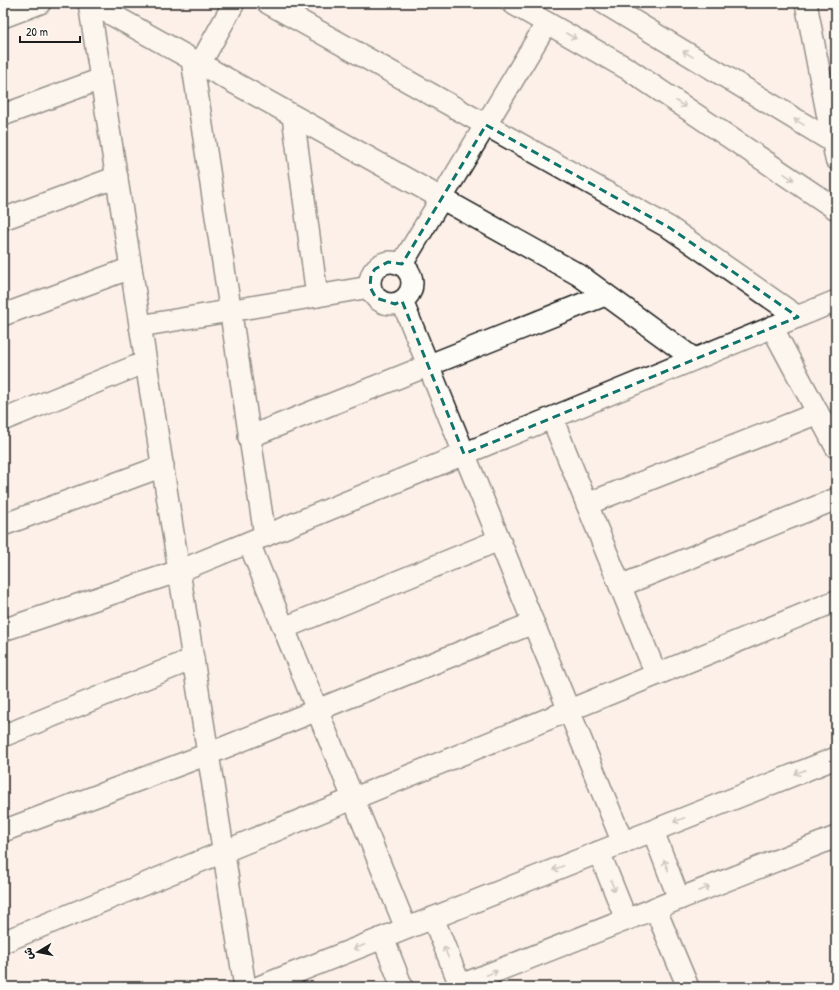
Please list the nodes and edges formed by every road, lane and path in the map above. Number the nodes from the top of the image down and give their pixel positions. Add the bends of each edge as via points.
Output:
1 (40, 3) edge
2 (90, 3) edge
3 (234, 3) edge
4 (268, 3) edge
5 (512, 3) edge
6 (604, 3) edge
7 (806, 3) edge
8 (3, 17) edge
9 (547, 23) junction
10 (196, 62) junction
11 (101, 79) junction
12 (3, 115) edge
13 (293, 116) junction
14 (486, 125) junction
15 (834, 150) edge
16 (117, 177) junction
17 (442, 198) junction
18 (836, 209) edge
19 (3, 219) edge
20 (402, 264) junction
21 (131, 268) junction
22 (370, 287) junction
23 (606, 294) junction
24 (317, 296) junction
25 (402, 301) junction
26 (836, 301) edge
27 (230, 311) junction
28 (3, 315) edge
29 (798, 316) junction
30 (140, 326) junction
31 (772, 327) junction
32 (694, 360) junction
33 (146, 362) junction
34 (428, 366) junction
35 (818, 413) junction
36 (552, 418) junction
37 (3, 420) edge
38 (249, 437) junction
39 (836, 447) edge
40 (464, 454) junction
41 (162, 466) junction
42 (836, 499) edge
43 (587, 504) junction
44 (3, 524) edge
45 (257, 539) junction
46 (499, 540) junction
47 (179, 571) junction
48 (620, 586) junction
49 (836, 601) edge
50 (533, 623) junction
51 (284, 628) junction
52 (3, 630) edge
53 (193, 658) junction
54 (656, 674) junction
55 (318, 710) junction
56 (569, 710) junction
57 (3, 736) edge
58 (208, 754) junction
59 (836, 758) edge
60 (353, 799) junction
61 (3, 831) edge
62 (652, 831) junction
63 (836, 836) edge
64 (623, 842) junction
65 (224, 852) junction
66 (599, 852) junction
67 (679, 899) junction
68 (655, 908) junction
69 (432, 918) junction
70 (626, 919) junction
71 (406, 928) junction
72 (382, 938) junction
73 (3, 942) edge
74 (458, 986) edge
75 (245, 987) edge
76 (259, 987) edge
77 (402, 987) edge
78 (688, 987) edge

1 - 8 street
2 - 10 street
2 - 11 street
3 - 10 street
4 - 14 street
5 - 9 street
15 -> 6 street
7 - 15 street
9 - 14 street
9 -> 18 street via 628,69
10 - 13 street
10 - 27 street
11 - 12 street
11 - 16 street
13 - 17 street
13 - 24 street
14 - 17 street
14 - 29 street via 670,228
16 - 19 street
16 - 21 street
17 - 20 street
17 - 23 street via 579,275
20 - 22 street via 381,264 371,275
20 - 25 street via 408,269 412,283 408,297
21 - 28 street
21 - 30 street
22 - 24 street
22 - 25 street via 380,302 395,304
23 - 32 street
23 - 34 street
24 - 27 street
25 - 34 street
26 - 29 street
27 - 30 street
27 - 38 street
29 - 31 street
30 - 33 street
31 - 32 street
31 - 35 street
32 - 36 street
33 - 37 street
33 - 41 street
34 - 38 street
34 - 40 street
35 - 39 street
35 - 43 street
36 - 40 street
36 - 43 street
38 - 45 street
40 - 45 street
40 - 46 street
41 - 44 street
41 - 47 street
42 - 48 street
43 - 48 street
45 - 47 street
45 - 51 street
46 - 50 street
46 - 51 street
47 - 52 street
47 - 53 street
48 - 54 street
49 - 54 street
50 - 55 street
50 - 56 street
51 - 55 street
53 - 57 street
53 - 58 street
54 - 56 street
55 - 58 street
55 - 60 street
56 - 60 street
56 - 64 street
58 - 61 street
58 - 65 street
59 -> 62 street
60 - 65 street
60 - 71 street
62 - 64 street
67 -> 62 street
67 -> 63 street
64 - 66 street
65 - 73 street
65 - 75 street
66 -> 69 street
66 -> 70 street
67 - 68 street
68 - 70 street
68 - 78 street
69 - 71 street
74 -> 69 street
74 -> 70 street
71 - 72 street
72 -> 76 street
72 - 77 street

